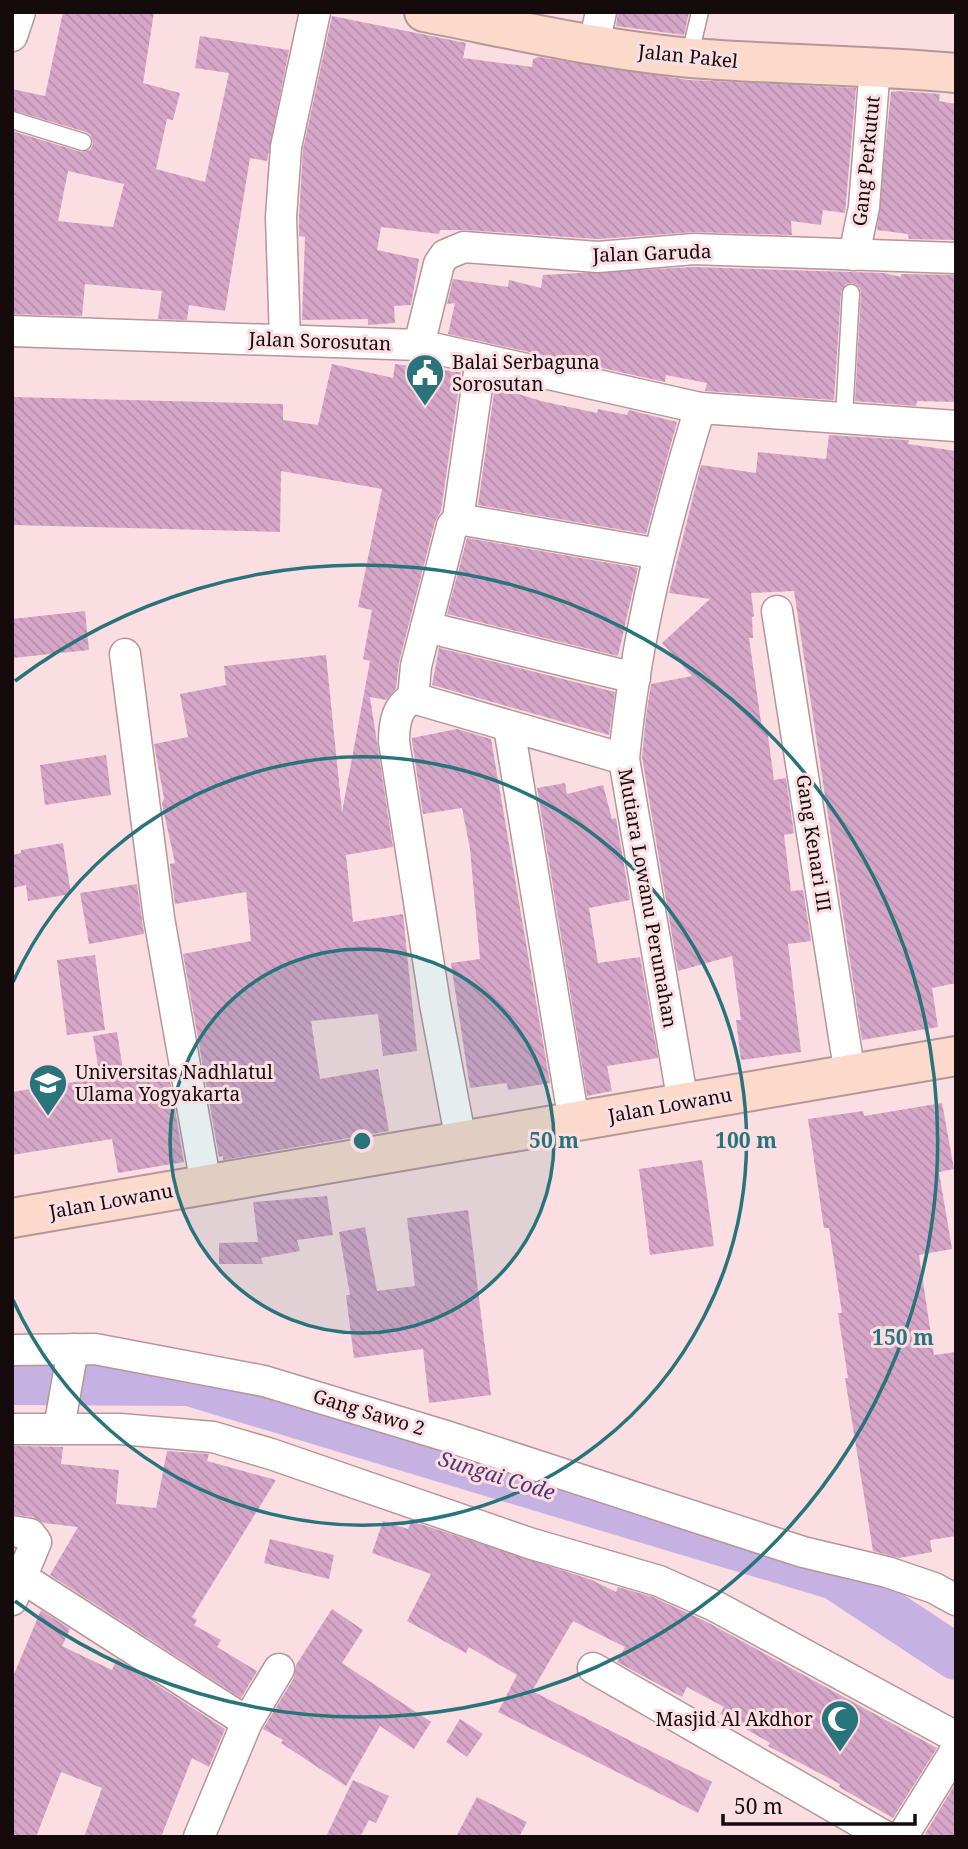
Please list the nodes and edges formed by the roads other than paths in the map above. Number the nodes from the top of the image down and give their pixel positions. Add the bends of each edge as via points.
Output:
1 (20, 12) edge
2 (315, 12) edge
3 (424, 12) edge
4 (700, 12) edge
5 (598, 28) edge
6 (12, 36) edge
7 (689, 58) junction
8 (875, 66) junction
9 (956, 73) edge
10 (12, 120) edge
11 (83, 142) dead end
12 (854, 255) junction
13 (956, 258) edge
14 (851, 293) dead end
15 (12, 331) edge
16 (285, 339) junction
17 (419, 345) junction
18 (481, 359) junction
19 (700, 408) junction
20 (844, 417) junction
21 (956, 426) edge
22 (458, 519) junction
23 (659, 554) junction
24 (777, 611) dead end
25 (426, 627) junction
26 (125, 654) dead end
27 (635, 678) junction
28 (413, 698) junction
29 (509, 727) junction
30 (624, 759) junction
31 (956, 1056) edge
32 (850, 1074) junction
33 (683, 1103) junction
34 (575, 1122) junction
35 (461, 1141) junction
36 (206, 1185) junction
37 (12, 1218) edge
38 (12, 1350) edge
39 (71, 1358) junction
40 (60, 1421) junction
41 (12, 1429) edge
42 (12, 1531) edge
43 (17, 1589) edge
44 (956, 1600) edge
45 (593, 1668) dead end
46 (279, 1669) dead end
47 (247, 1722) junction
48 (956, 1737) edge
49 (956, 1750) edge
50 (199, 1837) edge
51 (886, 1837) edge
52 (902, 1837) edge

1 - 6 street
2 - 16 street via 286,147 281,217
3 - 5 main road, Jalan Pakel
4 - 7 lane
5 - 7 main road, Jalan Pakel
7 - 8 main road, Jalan Pakel
8 - 9 main road, Jalan Pakel
8 - 12 street, Gang Perkutut via 864,207
10 - 11 lane
12 - 13 street, Jalan Garuda
12 - 17 street, Jalan Garuda via 694,249 598,257 464,247 439,264
14 - 20 lane
15 - 16 street, Jalan Sorosutan
16 - 17 street, Jalan Sorosutan
17 - 18 street, Jalan Sorosutan
18 - 19 street, Jalan Sorosutan
18 - 22 street
19 - 20 street, Jalan Sorosutan
19 - 23 street, Mutiara Lowanu Perumahan
20 - 21 street, Jalan Sorosutan
22 - 23 street
22 - 25 street via 452,526
23 - 27 street, Mutiara Lowanu Perumahan
24 - 32 street, Gang Kenari III
25 - 27 street
25 - 28 street
26 - 36 street via 159,918
27 - 30 street, Mutiara Lowanu Perumahan
28 - 29 street
28 - 35 street via 400,709 394,742
29 - 30 street
29 - 34 street
30 - 33 street, Mutiara Lowanu Perumahan
31 - 32 main road, Jalan Lowanu
32 - 33 main road, Jalan Lowanu
33 - 34 main road, Jalan Lowanu
34 - 35 main road, Jalan Lowanu
35 - 36 main road, Jalan Lowanu
36 - 37 main road, Jalan Lowanu
38 - 39 street, Gang Sawo 2
39 - 40 street
39 - 44 street, Gang Sawo 2 via 95,1349 232,1373 306,1392 803,1552 887,1572
40 - 41 street
40 - 48 street via 213,1437 529,1544 659,1581 715,1605
42 - 43 street via 27,1532 36,1542
43 - 47 street
45 - 51 street
46 - 47 street
47 - 50 street
49 - 52 street

